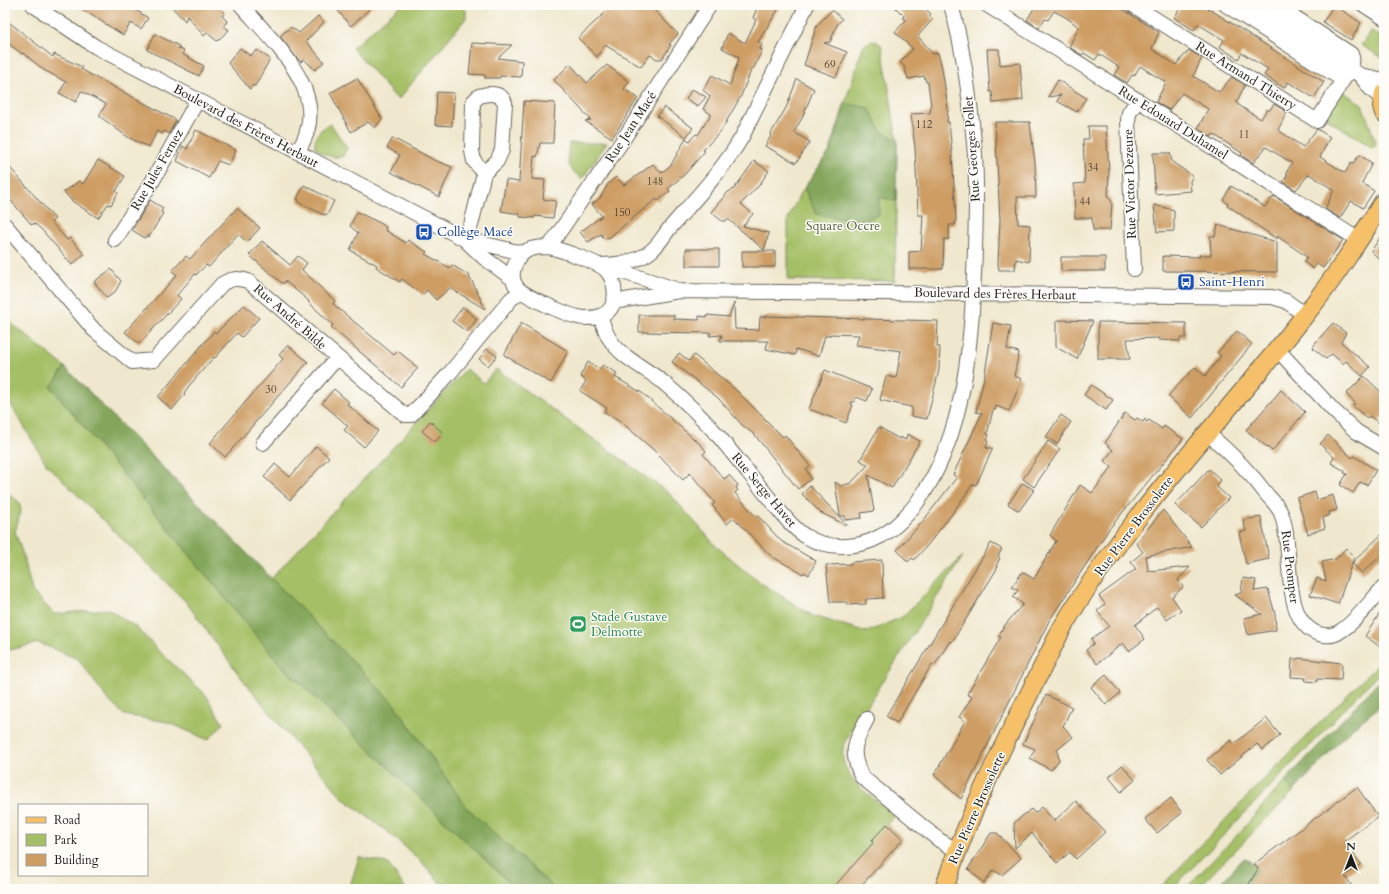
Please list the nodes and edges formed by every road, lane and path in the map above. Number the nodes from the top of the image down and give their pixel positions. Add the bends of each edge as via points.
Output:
1 (33, 5) edge
2 (241, 5) edge
3 (710, 5) edge
4 (807, 5) edge
5 (951, 5) edge
6 (987, 5) edge
7 (1133, 5) edge
8 (1226, 5) edge
9 (1252, 5) edge
10 (1364, 5) edge
11 (1282, 7) edge
12 (1384, 18) edge
13 (1351, 74) junction
14 (1384, 80) edge
15 (197, 101) junction
16 (1137, 101) junction
17 (1383, 102) edge
18 (297, 152) junction
19 (484, 173) junction
20 (1384, 201) edge
21 (5, 225) edge
22 (464, 239) junction
23 (115, 240) dead end
24 (1360, 240) junction
25 (549, 247) junction
26 (522, 254) junction
27 (602, 267) junction
28 (1134, 269) dead end
29 (513, 279) junction
30 (521, 291) junction
31 (679, 291) junction
32 (973, 294) junction
33 (613, 302) junction
34 (1305, 315) junction
35 (600, 316) junction
36 (1277, 349) junction
37 (337, 358) junction
38 (1207, 433) junction
39 (264, 443) dead end
40 (1384, 448) edge
41 (1384, 587) edge
42 (867, 719) dead end
43 (956, 850) junction
44 (944, 889) edge

1 - 15 street, Boulevard des Frères Herbaut via 96,47
2 - 18 street via 295,69 305,91 310,120 304,142
3 - 25 street, Rue Jean Macé via 621,143
4 - 27 street via 731,156 654,249 634,260
5 - 32 street, Rue Georges Pollet via 966,77 975,156
6 - 16 street, Rue Edouard Duhamel
7 - 13 street, Rue Armand Thierry via 1317,121
8 - 13 street
9 - 13 street
10 - 12 street
11 - 13 street via 1350,54 1353,59
13 - 14 street
13 - 17 street
15 - 18 street, Boulevard des Frères Herbaut
15 - 23 street, Rue Jules Fernez via 152,182
16 - 24 street, Rue Edouard Duhamel
16 - 28 street, Rue Victor Dezeure via 1129,113 1128,120
18 - 22 street, Boulevard des Frères Herbaut
19 - 19 street via 497,161 502,150 505,103 496,94 479,96 473,102 472,151 474,161
19 - 22 street via 471,225
20 - 24 main road, Rue Pierre Brossolette
21 - 37 street, Rue André Bilde via 94,330 132,362 154,360 222,284 230,279 239,278 248,281
22 - 26 street, Boulevard des Frères Herbaut
22 - 29 street, Boulevard des Frères Herbaut
24 - 34 main road, Rue Pierre Brossolette
25 - 26 street via 534,248
25 - 27 street, Boulevard des Frères Herbaut
26 - 29 street via 514,268
27 - 31 street, Boulevard des Frères Herbaut
27 - 33 street via 612,279 615,288
29 - 30 street
30 - 35 street via 570,314 583,318
30 - 37 street, Rue André Bilde via 511,299 449,374 411,415 400,412
31 - 32 street, Boulevard des Frères Herbaut
31 - 33 street, Boulevard des Frères Herbaut
32 - 34 street, Boulevard des Frères Herbaut via 1272,297 1286,301
32 - 35 street, Rue Serge Havet via 962,387 953,425 939,463 920,498 895,527 874,540 848,546 823,543 794,528 689,405 663,382 618,350 608,337
33 - 35 street via 607,312
34 - 36 main road, Rue Pierre Brossolette
36 - 38 main road, Rue Pierre Brossolette
36 - 40 street via 1334,411 1357,432
37 - 39 street
38 - 41 street, Rue Promper via 1252,475 1280,511 1288,542 1292,600 1305,626 1314,633 1324,636 1340,632
38 - 43 main road, Rue Pierre Brossolette via 1115,548 1074,607
42 - 43 street via 854,744 854,763 862,777 939,840
43 - 44 main road, Rue Pierre Brossolette

